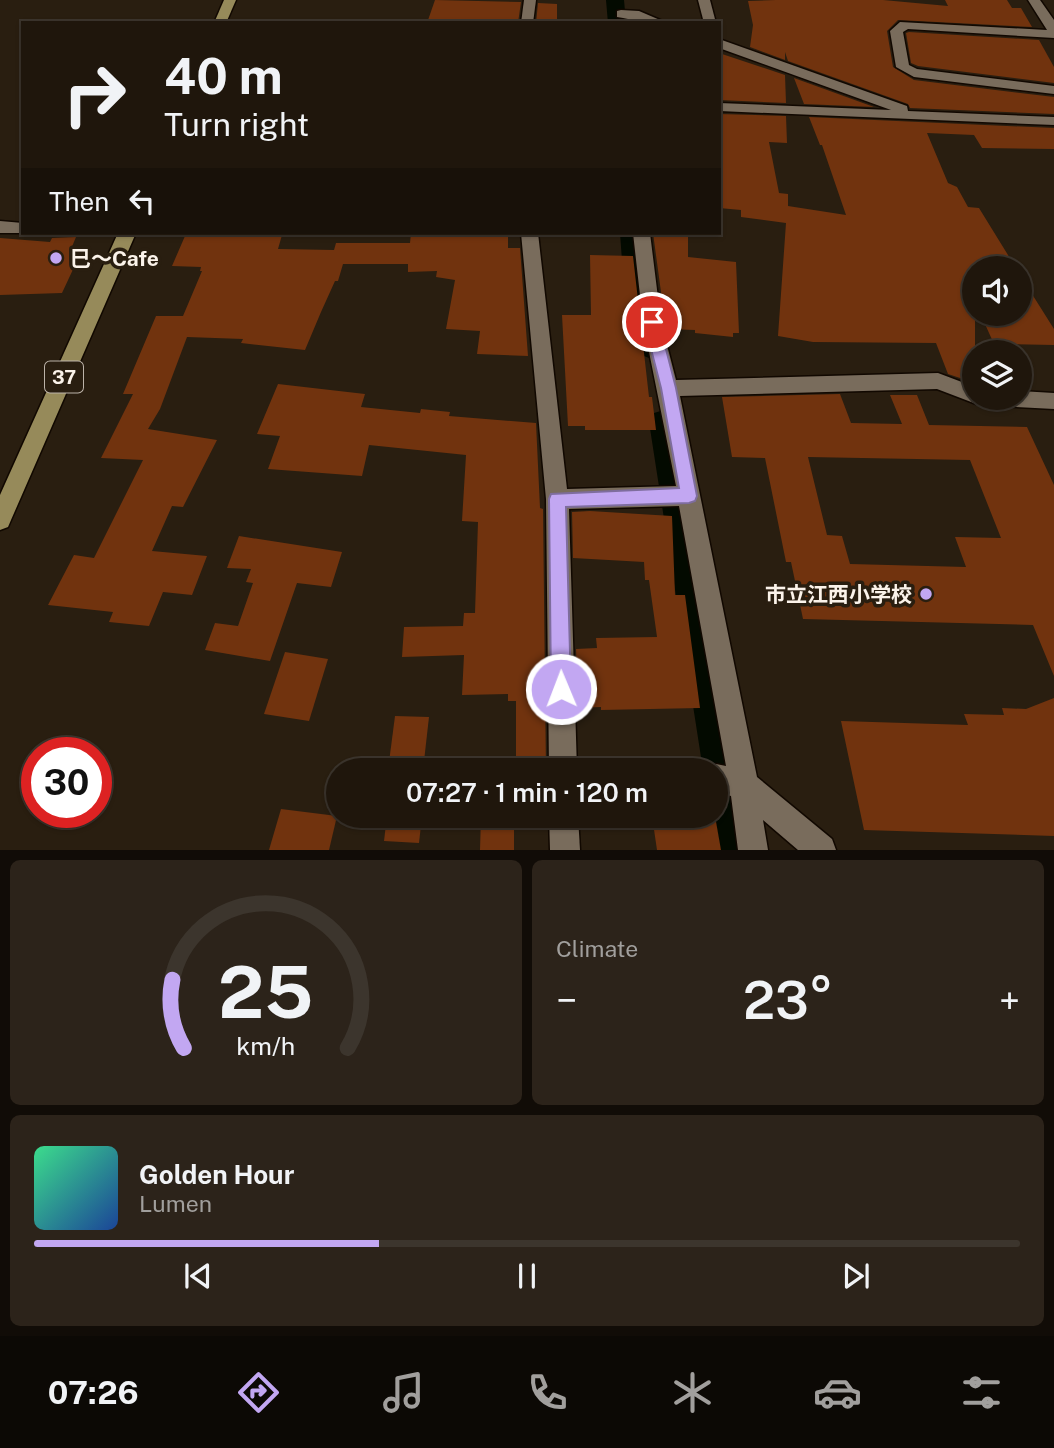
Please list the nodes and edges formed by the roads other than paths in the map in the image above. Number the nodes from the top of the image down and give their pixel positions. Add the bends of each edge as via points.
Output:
1 (230, 0) edge
2 (530, 0) edge
3 (704, 0) edge
4 (1034, 0) edge
5 (621, 12) edge
6 (221, 21) edge
7 (527, 21) edge
8 (655, 21) edge
9 (709, 21) edge
10 (1054, 32) edge
11 (721, 44) edge
12 (1054, 90) edge
13 (721, 107) edge
14 (916, 115) junction
15 (1054, 121) edge
16 (0, 227) edge
17 (21, 229) edge
18 (126, 235) edge
19 (529, 235) edge
20 (641, 235) edge
21 (668, 388) junction
22 (962, 390) edge
23 (1032, 400) edge
24 (1054, 401) edge
25 (689, 496) junction
26 (557, 499) junction
27 (0, 520) edge
28 (563, 758) edge
29 (728, 781) edge
30 (744, 785) junction
31 (564, 828) edge
32 (565, 849) edge
33 (753, 849) edge
34 (821, 849) edge

1 - 6 main road
2 - 7 street
3 - 9 street
4 - 10 street
5 - 8 street
10 - 12 street via 905,25 895,31 903,67 914,73
11 - 14 street
13 - 14 street
14 - 15 street
16 - 17 street
18 - 27 main road, 37
19 - 26 street
20 - 21 street via 652,322
21 - 22 street via 938,381
21 - 25 street
23 - 24 street
25 - 26 street
25 - 30 street
26 - 28 street
29 - 30 street
30 - 33 street
30 - 34 street
31 - 32 street

